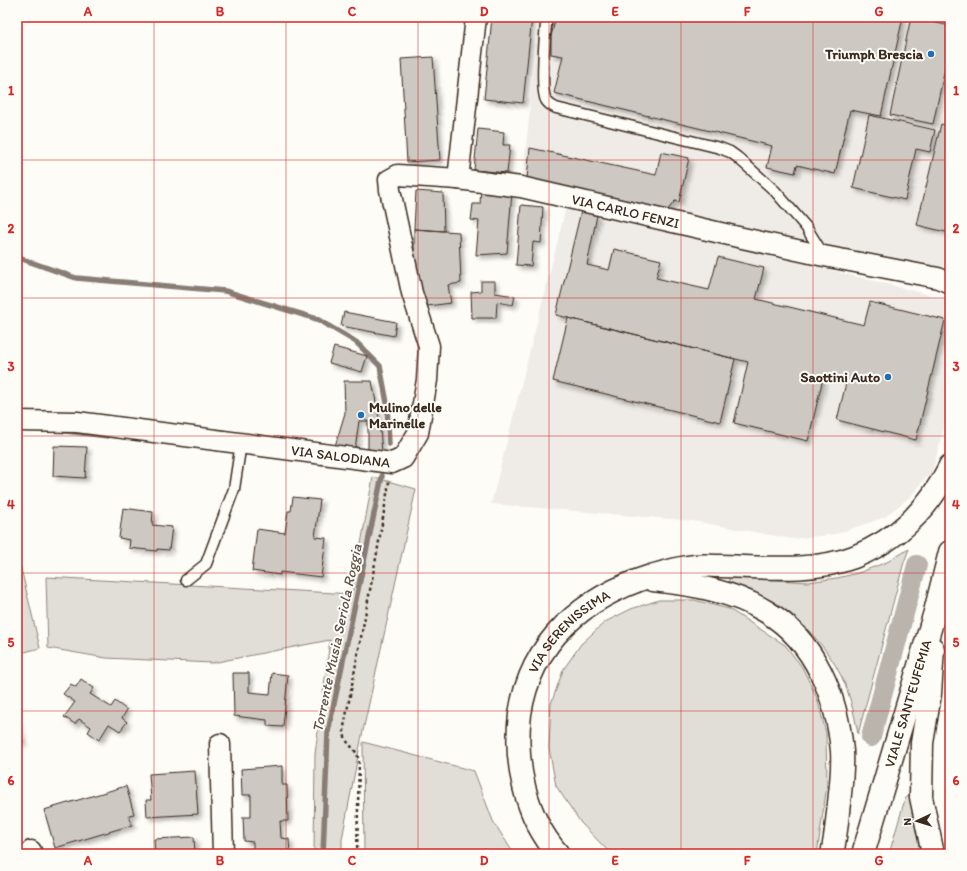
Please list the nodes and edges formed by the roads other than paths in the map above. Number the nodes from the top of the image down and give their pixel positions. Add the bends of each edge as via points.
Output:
1 (476, 17) edge
2 (547, 17) edge
3 (458, 179) junction
4 (824, 256) junction
5 (950, 283) edge
6 (17, 421) edge
7 (241, 443) junction
8 (950, 466) edge
9 (950, 552) edge
10 (642, 579) junction
11 (186, 580) dead end
12 (942, 601) edge
13 (220, 744) dead end
14 (224, 854) edge
15 (558, 854) edge
16 (832, 854) edge
17 (862, 854) edge
18 (933, 854) edge

1 - 3 street
2 - 4 lane via 544,91 549,104 556,108 730,152 775,191 806,227
3 - 4 street, VIA CARLO FENZI via 521,187
3 - 7 street, VIA SALODIANA via 398,175 389,180 412,293 429,346 427,380 418,433 403,458 392,462
4 - 5 street, VIA CARLO FENZI via 938,278
6 - 7 street, VIA SALODIANA via 77,422
7 - 11 lane via 234,489 206,564
8 - 10 main road, VIA SERENISSIMA via 940,486 923,509 903,529 879,545 853,557 825,565 796,568 695,566
9 - 12 main road, VIALE SANT'EUFEMIA
10 - 15 main road, VIA SERENISSIMA via 610,592 575,615 548,646 537,663 527,688 518,731 521,776 536,820
10 - 16 main road via 710,589 742,600 766,611 788,628 806,648 821,671 831,697 842,752 842,780
12 - 17 main road, VIALE SANT'EUFEMIA
12 - 18 main road via 922,744 921,797
13 - 14 street

